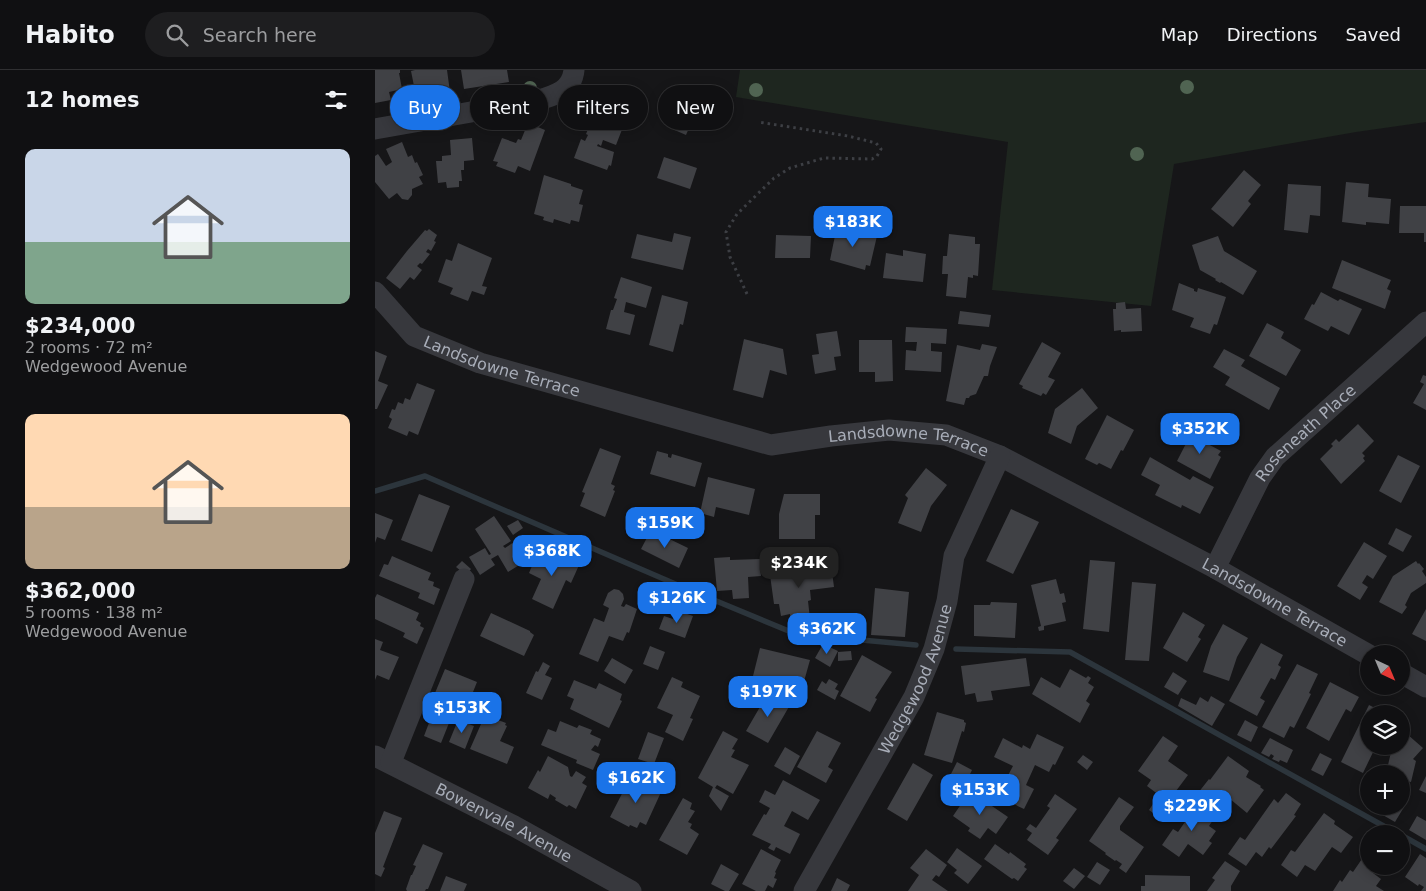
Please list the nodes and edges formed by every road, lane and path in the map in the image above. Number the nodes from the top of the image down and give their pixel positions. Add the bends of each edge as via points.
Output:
1 (574, 70) edge
2 (758, 122) dead end
3 (375, 129) edge
4 (375, 292) edge
5 (747, 294) dead end
6 (1426, 322) edge
7 (1000, 456) junction
8 (1215, 568) junction
9 (464, 579) dead end
10 (1360, 650) edge
11 (1410, 678) edge
12 (1426, 687) edge
13 (383, 759) edge
14 (631, 891) edge
15 (805, 891) edge

1 - 3 street via 569,86 560,93 539,100
2 - 5 path via 849,136 876,143 881,149 872,159 824,158 789,168 773,178 737,214 726,232 729,257
4 - 7 street, Landsdowne Terrace via 414,336 479,363 771,445 889,430 946,435
6 - 8 street, Roseneath Place via 1275,457 1260,478
7 - 8 street, Landsdowne Terrace
7 - 15 street, Wedgewood Avenue via 955,556 934,649 914,697
8 - 10 street, Landsdowne Terrace
9 - 13 street
11 - 12 street
13 - 14 street, Bowenvale Avenue via 515,826

